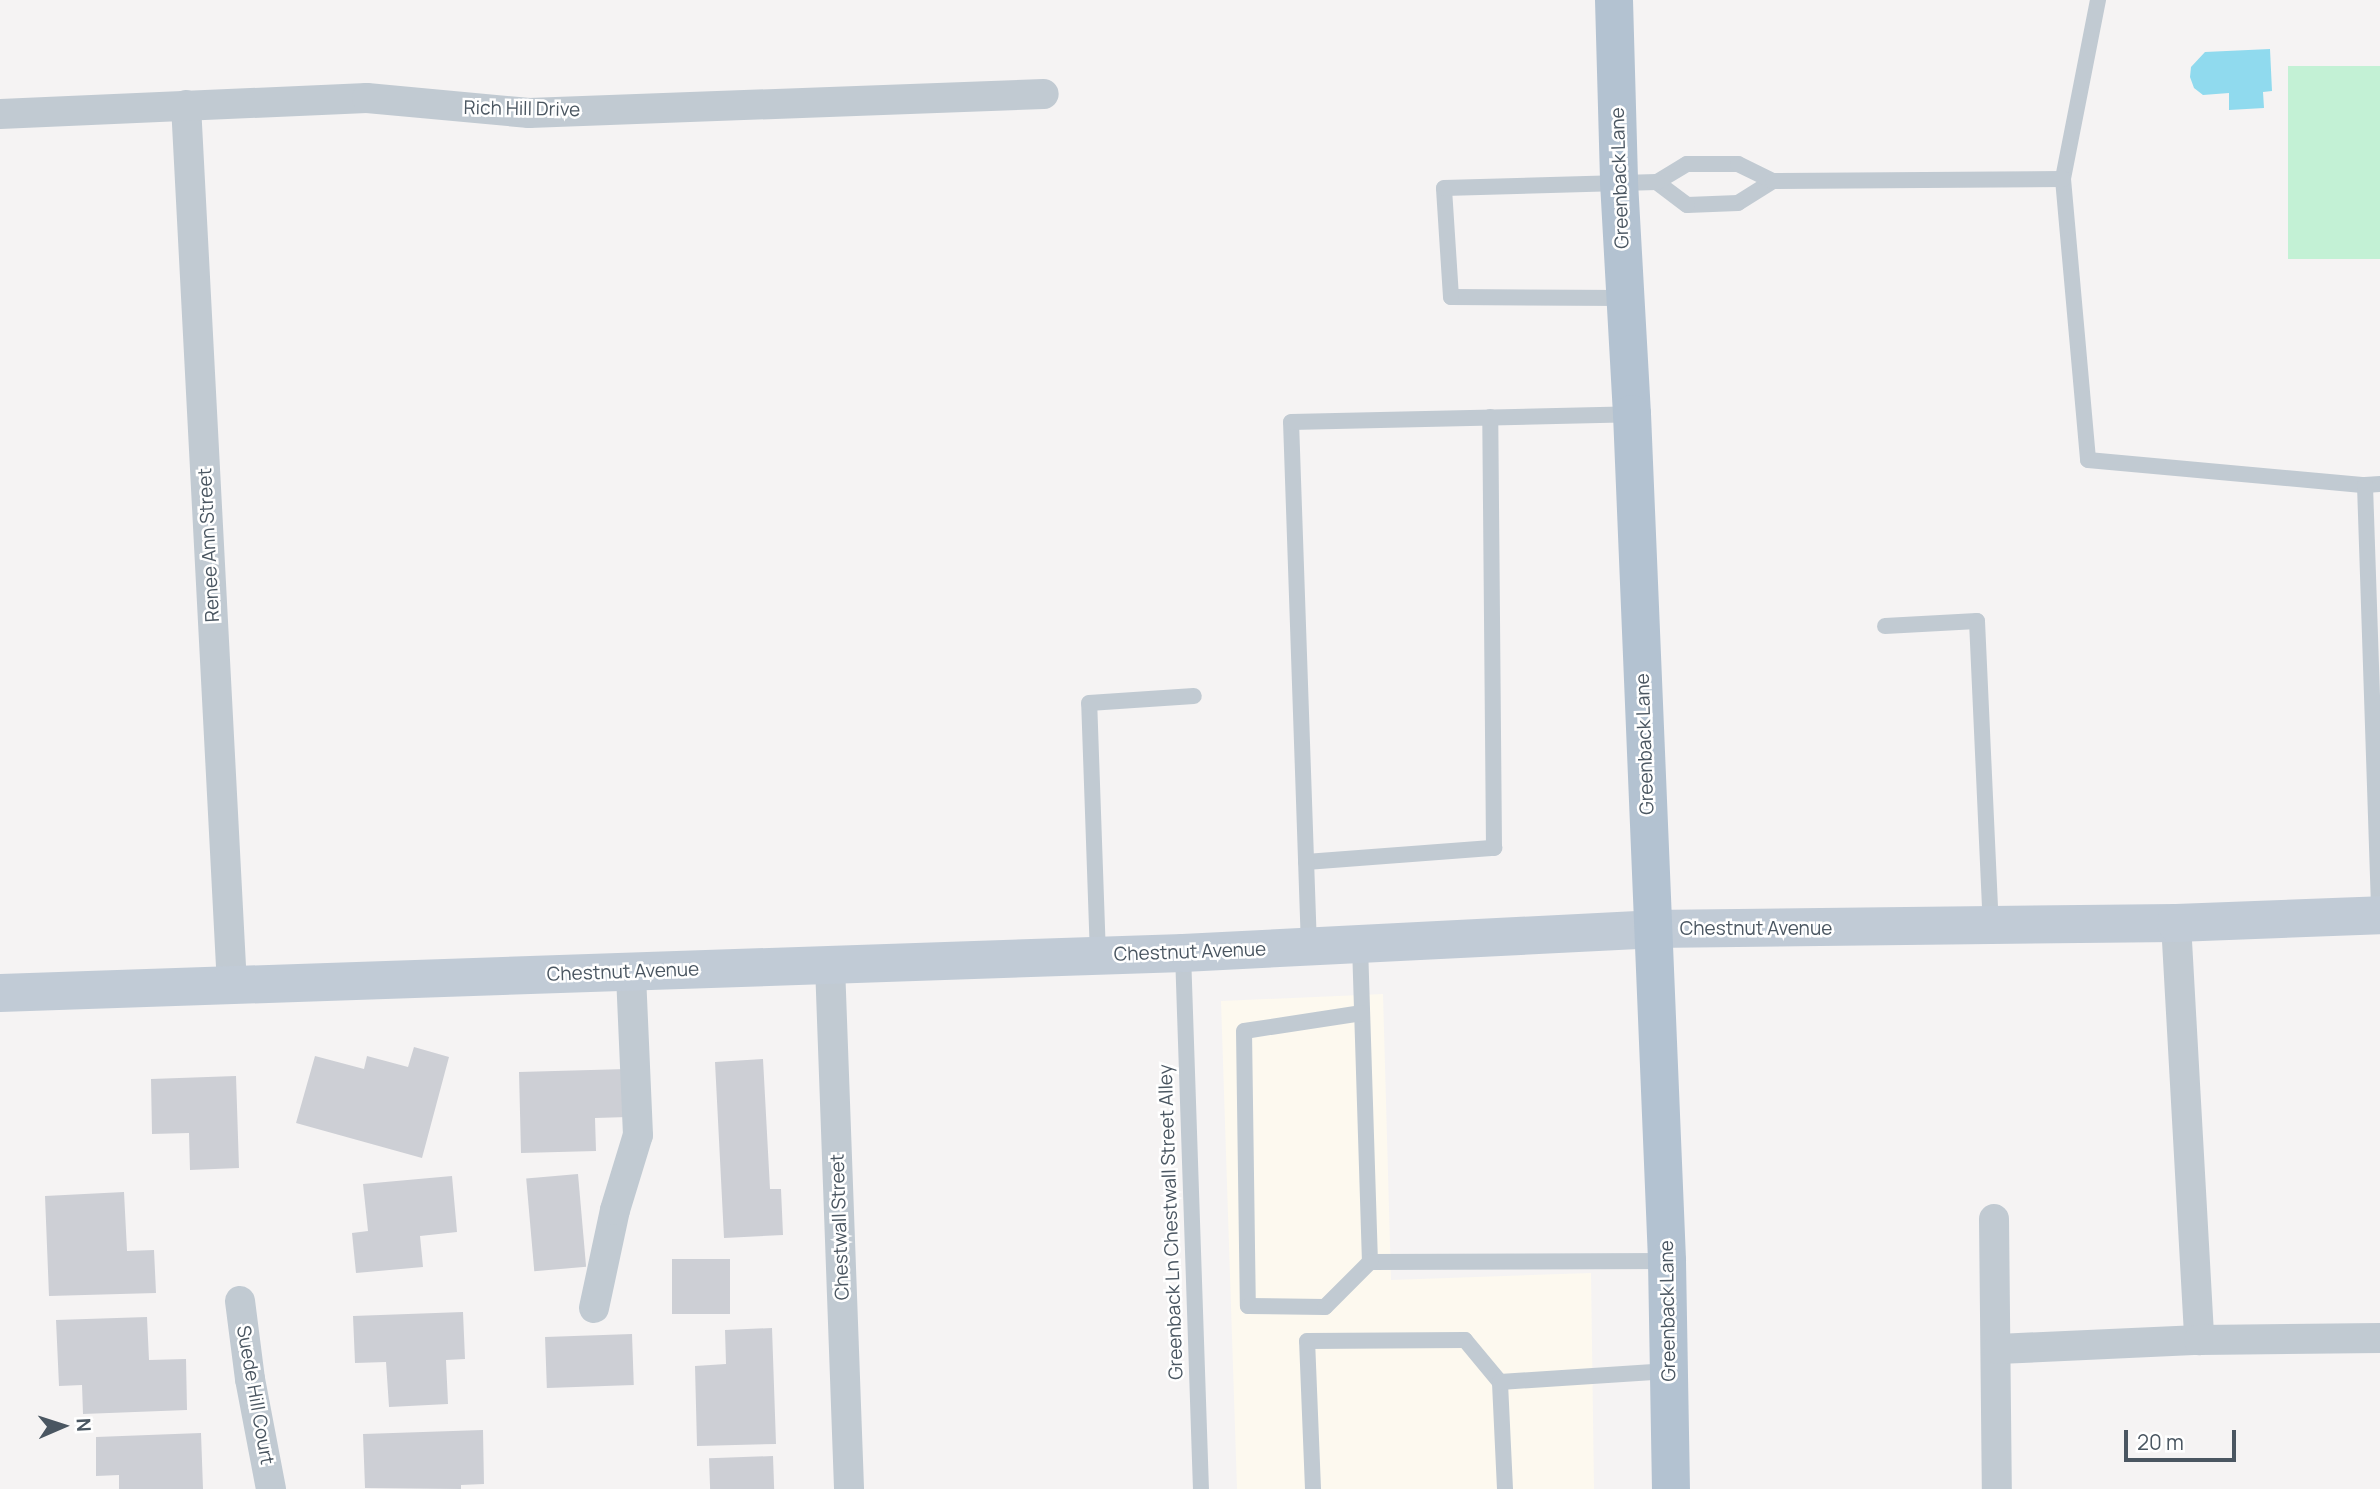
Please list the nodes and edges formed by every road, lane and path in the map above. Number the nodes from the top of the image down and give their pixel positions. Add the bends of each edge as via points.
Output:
1 (1614, 0) edge
2 (2098, 0) edge
3 (1044, 94) dead end
4 (186, 105) junction
5 (0, 114) edge
6 (2063, 179) junction
7 (1619, 181) junction
8 (1773, 181) junction
9 (1657, 182) junction
10 (1625, 298) junction
11 (1632, 414) junction
12 (1490, 417) junction
13 (2372, 484) edge
14 (1885, 626) dead end
15 (1194, 696) dead end
16 (1306, 862) junction
17 (2379, 915) edge
18 (2176, 923) junction
19 (1992, 926) junction
20 (1652, 929) junction
21 (1360, 945) junction
22 (1309, 947) junction
23 (1183, 953) junction
24 (1098, 956) junction
25 (830, 965) junction
26 (631, 972) junction
27 (232, 985) junction
28 (0, 993) edge
29 (1362, 1013) junction
30 (1994, 1220) dead end
31 (1667, 1261) junction
32 (1370, 1262) junction
33 (240, 1301) dead end
34 (594, 1308) dead end
35 (2380, 1338) edge
36 (2199, 1340) junction
37 (1998, 1349) junction
38 (1669, 1371) junction
39 (1500, 1382) junction
40 (271, 1489) edge
41 (849, 1489) edge
42 (1201, 1489) edge
43 (1313, 1489) edge
44 (1505, 1489) edge
45 (1671, 1489) edge
46 (1997, 1489) edge

1 - 7 main road, Greenback Lane
2 - 6 lane
3 - 4 street, Rich Hill Drive via 529,113 367,98
4 - 5 street, Rich Hill Drive
4 - 27 street, Renee Ann Street
6 - 8 lane
6 - 13 lane via 2088,460
7 - 9 lane
7 - 10 main road, Greenback Lane
7 - 10 lane via 1444,188 1451,297
8 - 9 lane via 1738,164 1687,164
8 - 9 lane via 1738,203 1687,205
10 - 11 main road, Greenback Lane
11 - 12 lane
11 - 20 main road, Greenback Lane
12 - 16 lane via 1494,848
12 - 16 lane via 1291,422
13 - 17 lane
14 - 19 lane via 1977,621
15 - 24 lane via 1089,703
16 - 22 lane
17 - 18 street, Chestnut Avenue
18 - 19 street, Chestnut Avenue
18 - 36 street
19 - 20 street, Chestnut Avenue
20 - 21 street, Chestnut Avenue
20 - 31 main road, Greenback Lane
21 - 22 street, Chestnut Avenue
21 - 29 lane
22 - 23 street, Chestnut Avenue
23 - 24 street, Chestnut Avenue
23 - 42 lane, Greenback Ln Chestwall Street Alley
24 - 25 street, Chestnut Avenue
25 - 26 street, Chestnut Avenue
25 - 41 street, Chestwall Street
26 - 27 street, Chestnut Avenue
26 - 34 street via 638,1135 615,1210
27 - 28 street, Chestnut Avenue
29 - 32 lane
29 - 32 lane via 1244,1031 1248,1306 1325,1307
30 - 37 street
31 - 32 lane
31 - 38 main road, Greenback Lane
33 - 40 street, Suede Hill Court
35 - 36 street
36 - 37 street
37 - 46 street
38 - 39 lane
38 - 45 main road, Greenback Lane
39 - 43 lane via 1465,1339 1307,1341
39 - 44 lane

